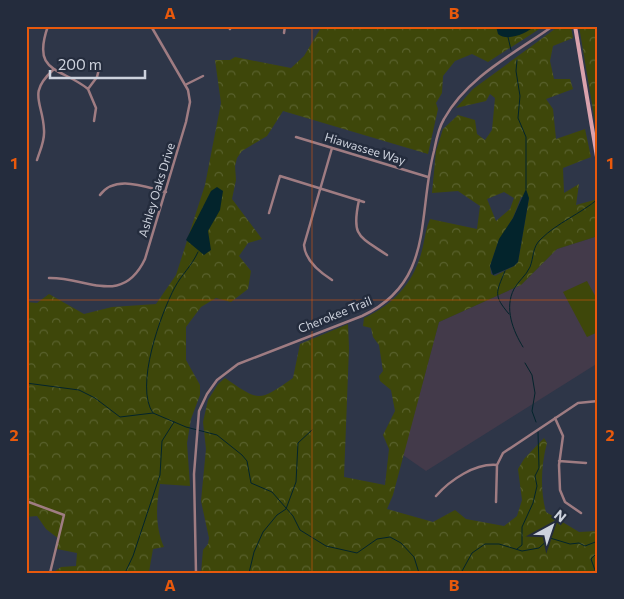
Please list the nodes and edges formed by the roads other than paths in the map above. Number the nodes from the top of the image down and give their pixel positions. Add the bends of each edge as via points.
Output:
1 (48, 26) edge
2 (151, 26) edge
3 (285, 26) edge
4 (553, 26) edge
5 (574, 26) edge
6 (284, 33) dead end
7 (99, 69) dead end
8 (53, 70) junction
9 (203, 76) dead end
10 (185, 84) junction
11 (88, 89) junction
12 (94, 122) dead end
13 (296, 137) dead end
14 (332, 148) junction
15 (36, 160) dead end
16 (598, 162) edge
17 (428, 177) junction
18 (320, 188) junction
19 (166, 192) junction
20 (100, 195) dead end
21 (359, 200) junction
22 (364, 202) dead end
23 (269, 213) dead end
24 (387, 255) dead end
25 (49, 278) dead end
26 (332, 280) dead end
27 (598, 401) edge
28 (555, 418) junction
29 (560, 462) junction
30 (586, 463) dead end
31 (497, 465) junction
32 (436, 496) dead end
33 (26, 501) edge
34 (496, 502) dead end
35 (581, 513) dead end
36 (50, 573) edge
37 (196, 573) edge

1 - 8 street via 43,51
2 - 10 street, Ashley Oaks Drive
3 - 6 street
4 - 17 street, Cherokee Trail via 473,82 452,105 440,128
5 - 16 street
7 - 11 street
8 - 11 street
8 - 15 street via 43,80 38,92 44,133
9 - 10 street
10 - 19 street, Ashley Oaks Drive via 189,108
11 - 12 street via 96,108
13 - 14 street, Hiawassee Way
14 - 17 street, Hiawassee Way
14 - 18 street
17 - 37 street, Cherokee Trail via 415,259 398,292 362,316 228,370 207,394 198,416 196,438
18 - 21 street
18 - 23 street via 280,176
18 - 26 street via 304,249 313,263
19 - 20 street via 125,183 106,187
19 - 25 street, Ashley Oaks Drive via 145,259 129,281 98,286
21 - 22 street
21 - 24 street via 355,222 358,233
27 - 28 street via 578,403
28 - 29 street via 564,436
28 - 31 street via 507,449
29 - 30 street
29 - 35 street via 563,500
31 - 32 street via 478,466
31 - 34 street
33 - 36 street via 64,515

